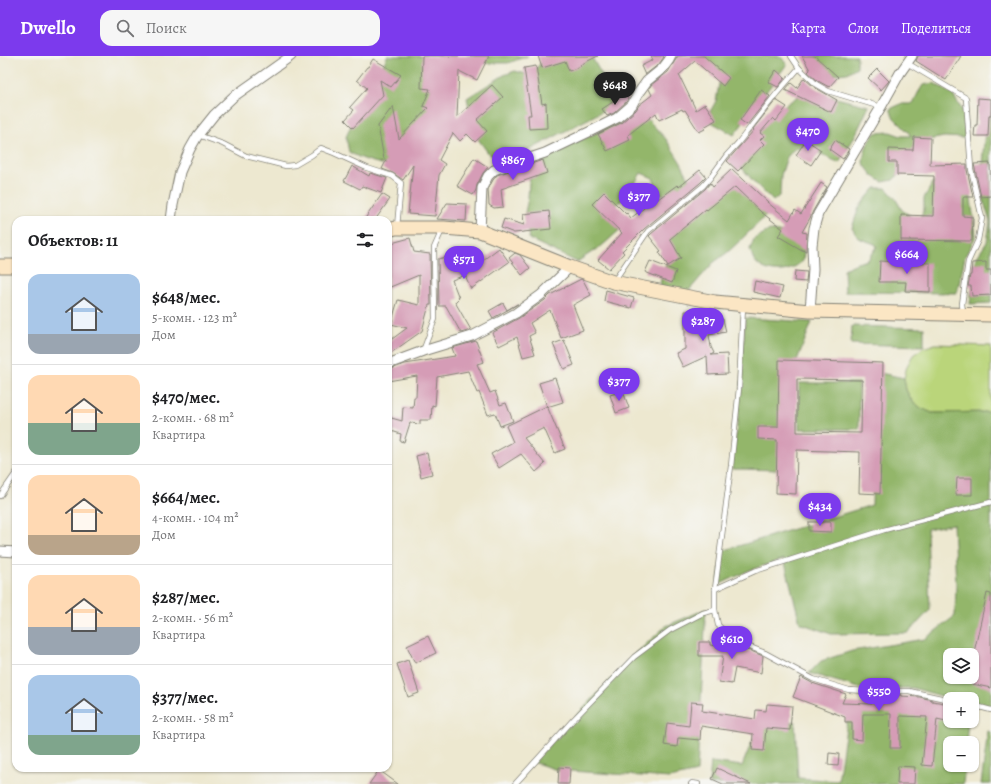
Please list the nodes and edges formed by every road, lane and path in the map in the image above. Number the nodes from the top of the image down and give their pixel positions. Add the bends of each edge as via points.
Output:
1 (291, 56) edge
2 (670, 56) edge
3 (791, 56) edge
4 (910, 60) edge
5 (799, 68) junction
6 (881, 107) junction
7 (198, 135) junction
8 (172, 216) edge
9 (444, 228) junction
10 (392, 229) edge
11 (480, 231) junction
12 (0, 266) edge
13 (12, 266) edge
14 (570, 267) junction
15 (613, 282) junction
16 (743, 304) junction
17 (810, 311) junction
18 (963, 314) junction
19 (991, 314) edge
20 (423, 350) junction
21 (392, 362) edge
22 (12, 480) edge
23 (0, 496) edge
24 (991, 502) edge
25 (0, 551) edge
26 (12, 552) edge
27 (715, 589) junction
28 (715, 610) junction
29 (943, 698) edge
30 (979, 707) edge
31 (991, 710) edge
32 (515, 784) edge
33 (690, 784) edge
34 (698, 784) edge

1 - 7 street via 233,97
2 - 11 street via 663,68 647,81 632,105 616,118 545,153 494,170 482,188
3 - 5 lane
4 - 6 street
4 - 18 lane via 966,98 971,169 982,218 978,240 968,262
5 - 6 lane via 828,91
5 - 15 lane via 703,186 648,231
6 - 17 street via 818,214 812,246
7 - 8 street via 180,172
7 - 10 lane via 246,156 286,166 295,165 321,148 392,176 401,183
9 - 10 street
9 - 11 street
9 - 20 lane via 434,248 435,319
11 - 14 street
12 - 13 street
14 - 15 street
14 - 20 street via 541,296 516,313 472,336
15 - 16 street via 715,302
16 - 17 street
16 - 27 lane via 739,388
17 - 18 street
18 - 19 street
20 - 21 street
22 - 23 lane
24 - 27 lane via 884,530 755,571
25 - 26 street
27 - 28 lane
28 - 29 lane via 718,625 728,635 814,679 849,690 909,691
28 - 32 lane via 703,613 670,630 634,657
30 - 31 lane
33 - 34 lane

